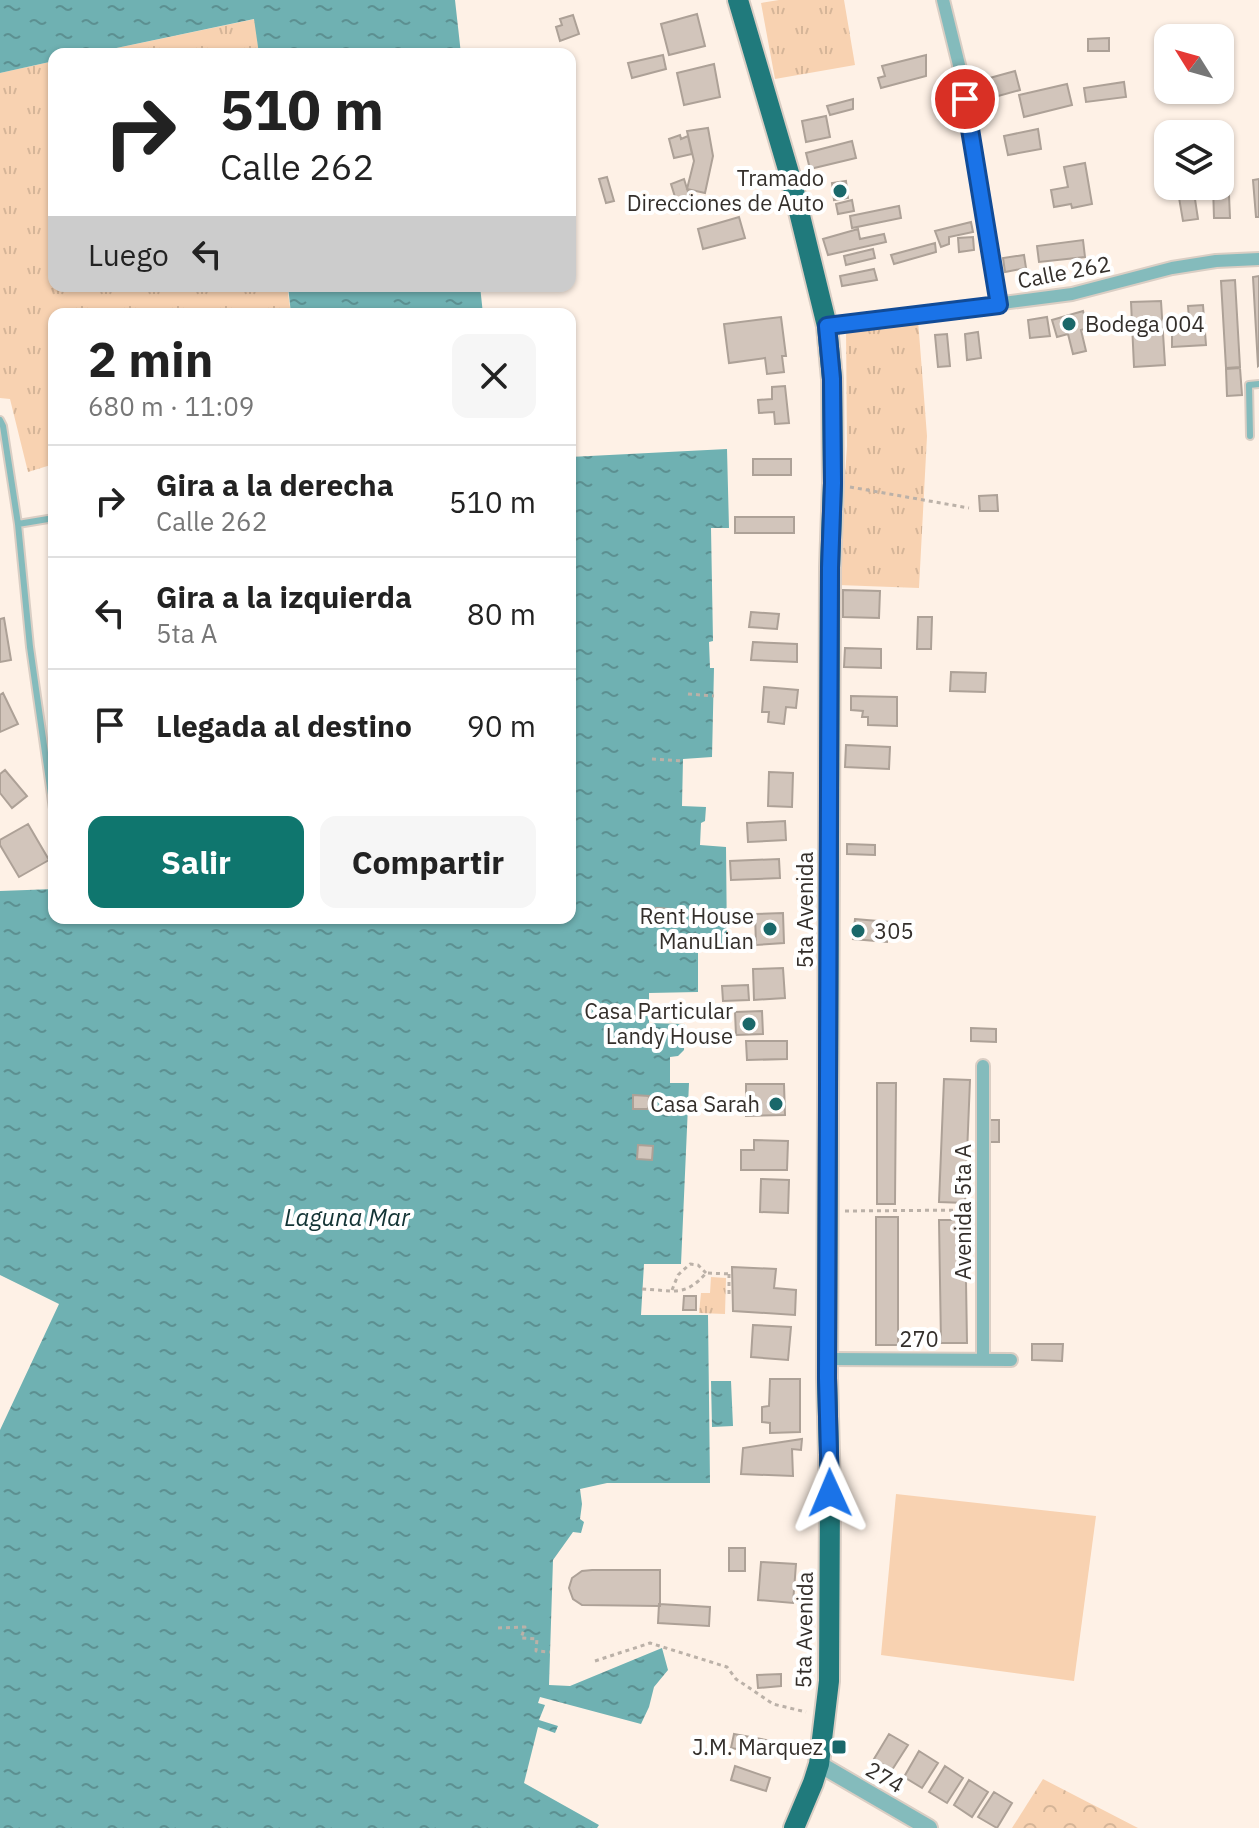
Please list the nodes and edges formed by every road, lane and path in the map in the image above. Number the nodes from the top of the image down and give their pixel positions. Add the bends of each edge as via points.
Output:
1 (738, 0) edge
2 (943, 0) edge
3 (1259, 259) edge
4 (999, 305) junction
5 (827, 326) junction
6 (1259, 384) edge
7 (0, 420) edge
8 (1250, 436) dead end
9 (833, 483) junction
10 (969, 508) dead end
11 (48, 519) edge
12 (18, 524) junction
13 (688, 694) dead end
14 (714, 696) dead end
15 (652, 759) dead end
16 (683, 761) dead end
17 (48, 774) edge
18 (983, 1066) dead end
19 (984, 1210) junction
20 (829, 1211) junction
21 (706, 1273) junction
22 (642, 1289) dead end
23 (672, 1290) junction
24 (729, 1297) dead end
25 (827, 1359) junction
26 (983, 1359) junction
27 (1011, 1360) dead end
28 (498, 1628) dead end
29 (550, 1652) dead end
30 (595, 1661) dead end
31 (826, 1717) junction
32 (819, 1764) junction
33 (794, 1828) edge
34 (929, 1828) edge

1 - 5 highway, 5ta Avenida
2 - 4 street via 960,69
3 - 4 street, Calle 262 via 1172,268 1072,294
4 - 5 street, Calle 262
5 - 9 highway, 5ta Avenida
6 - 8 lane via 1249,385
7 - 12 lane
9 - 10 path
9 - 20 highway, 5ta Avenida
11 - 12 lane
12 - 17 lane
13 - 14 path
15 - 16 path
18 - 19 street, Avenida 5ta A
19 - 20 path
19 - 26 street, Avenida 5ta A
20 - 25 highway, 5ta Avenida
21 - 23 path via 695,1286
21 - 23 path via 690,1264
21 - 24 path via 730,1274
22 - 23 path
25 - 26 street, 270
25 - 31 highway, 5ta Avenida
26 - 27 street, 270
28 - 29 path via 525,1627 521,1638 537,1639 536,1651
30 - 31 path via 650,1643 727,1667 773,1704
31 - 32 highway, 5ta Avenida
32 - 33 highway, 5ta Avenida
32 - 34 street, 274

